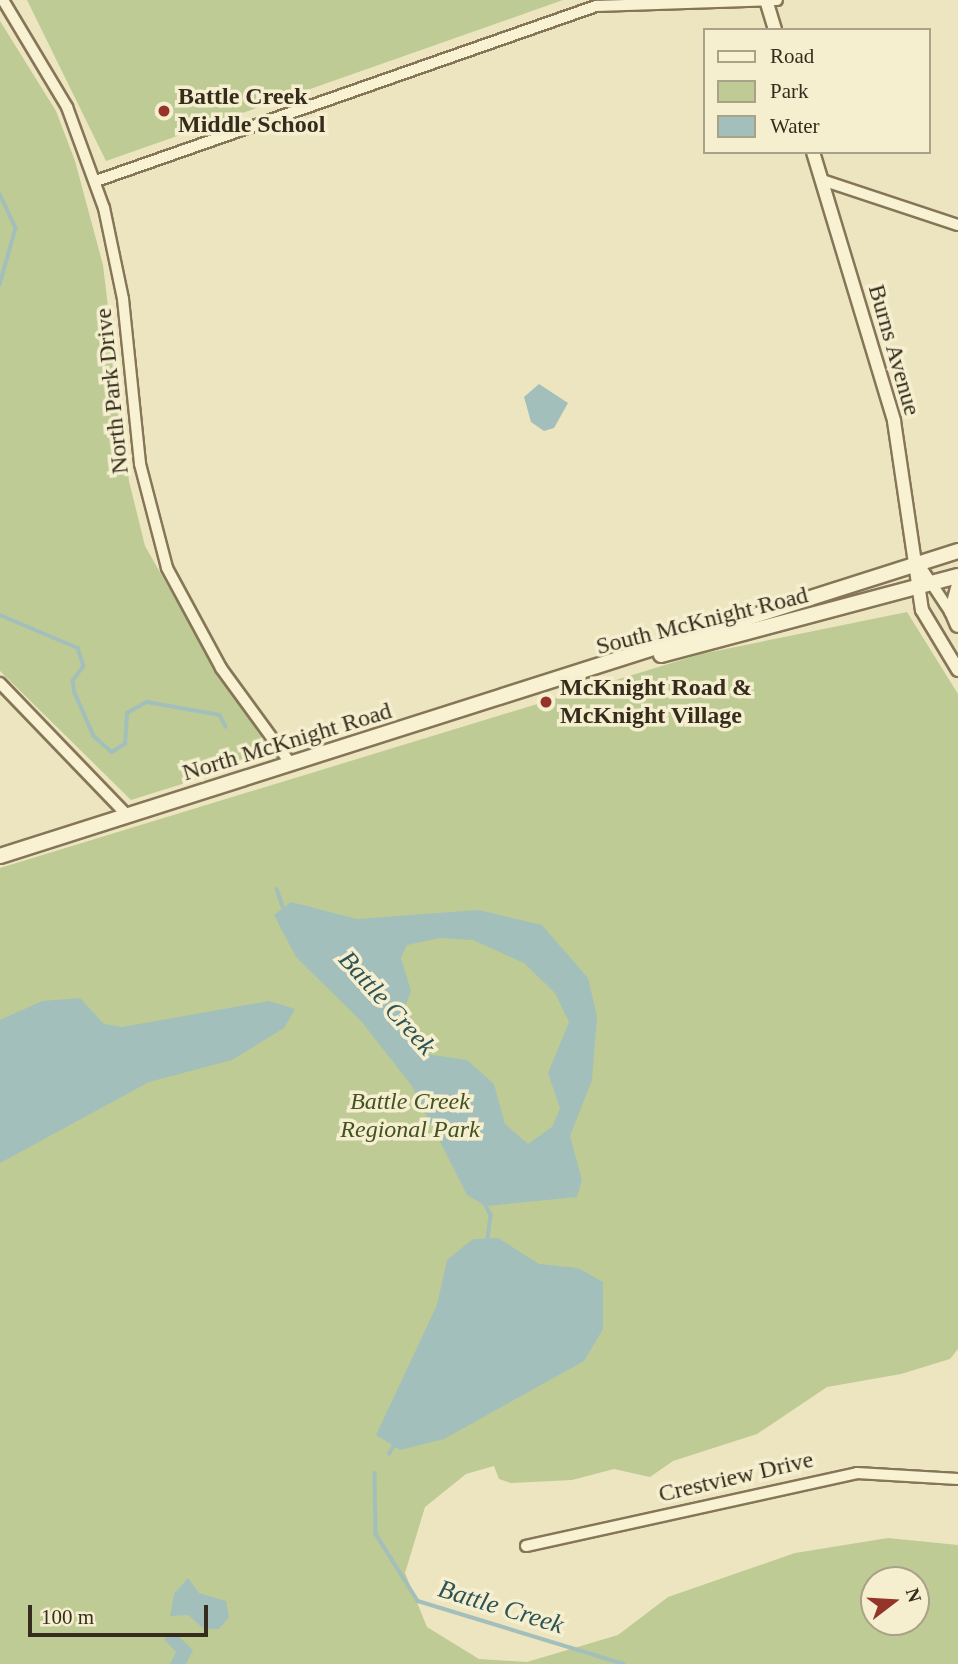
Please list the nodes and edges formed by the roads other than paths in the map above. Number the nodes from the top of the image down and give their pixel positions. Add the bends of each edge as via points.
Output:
1 (4, 0) edge
2 (770, 1) edge
3 (775, 28) edge
4 (814, 154) edge
5 (822, 180) junction
6 (96, 181) junction
7 (958, 225) edge
8 (958, 551) edge
9 (918, 563) junction
10 (958, 576) edge
11 (936, 583) junction
12 (958, 588) edge
13 (917, 589) junction
14 (958, 625) edge
15 (958, 670) edge
16 (589, 672) junction
17 (0, 683) edge
18 (291, 764) junction
19 (127, 816) junction
20 (0, 856) edge
21 (958, 1479) edge
22 (526, 1546) dead end

1 - 6 street, North Park Drive via 52,78
2 - 3 street
2 - 6 street via 596,6
4 - 5 street, Burns Avenue
5 - 7 street
5 - 9 street, Burns Avenue via 895,427 910,546
6 - 18 street, North Park Drive via 123,299 140,464 167,568 221,668
8 - 9 main road, South McKnight Road
9 - 11 street
9 - 13 street, Burns Avenue
9 - 16 main road, South McKnight Road
10 - 11 main road, South McKnight Road
11 - 13 main road, South McKnight Road
11 - 14 street
12 - 14 main road via 952,611
13 - 15 street, Burns Avenue via 929,628
13 - 16 main road, South McKnight Road
16 - 18 main road, North McKnight Road
17 - 19 street
18 - 19 main road, North McKnight Road
19 - 20 main road, North McKnight Road
21 - 22 street, Crestview Drive via 857,1473

